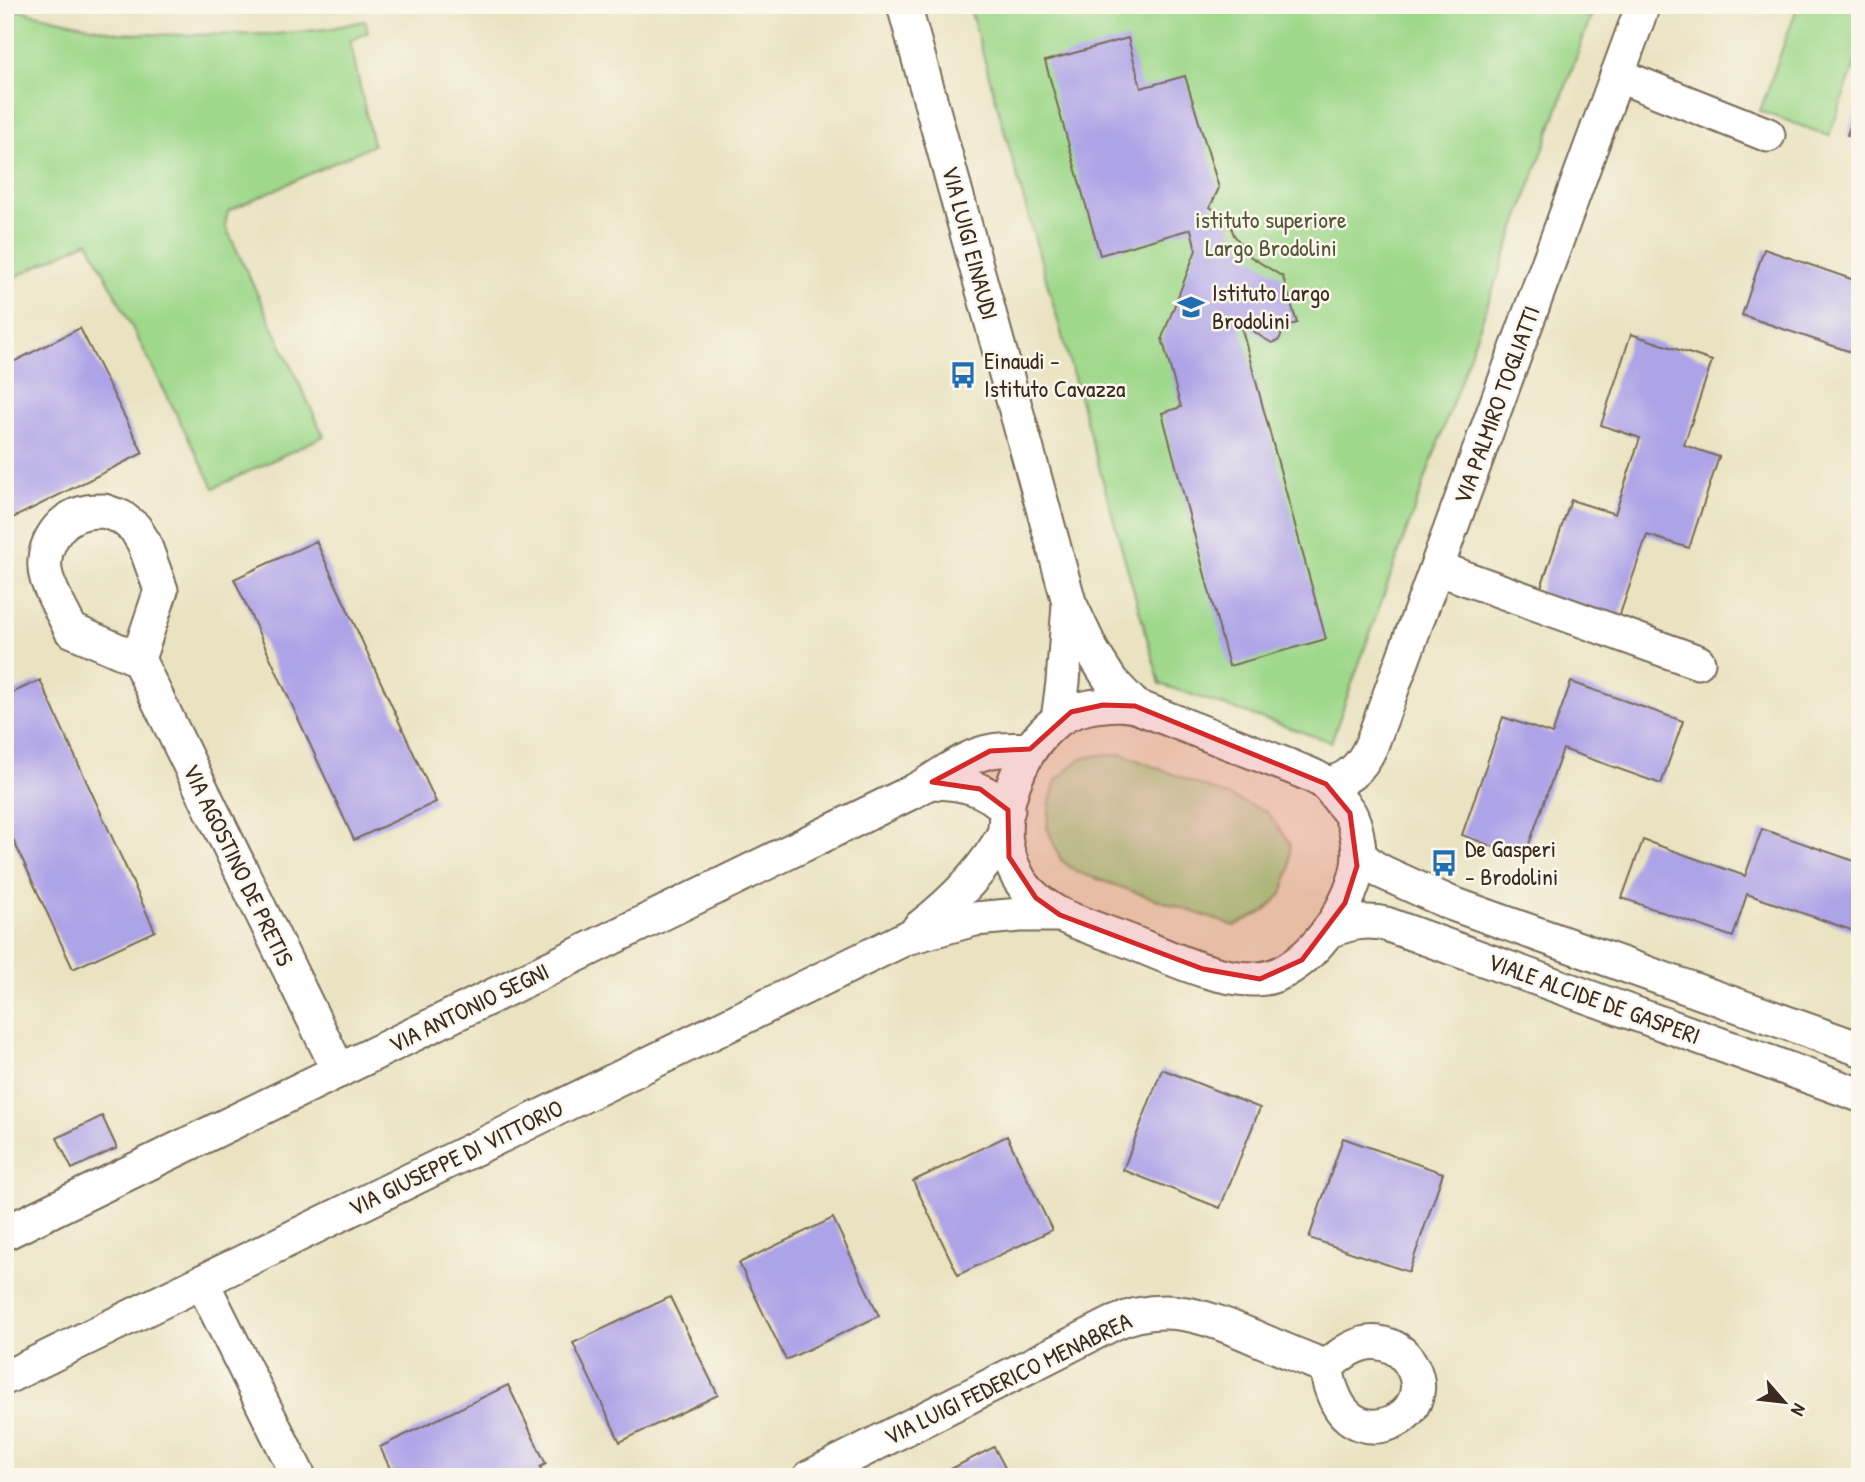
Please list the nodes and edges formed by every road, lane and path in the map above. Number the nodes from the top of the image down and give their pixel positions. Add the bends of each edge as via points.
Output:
1 (904, 5) edge
2 (1643, 5) edge
3 (1617, 75) junction
4 (1768, 135) dead end
5 (1437, 568) junction
6 (1069, 603) junction
7 (138, 659) dead end
8 (1698, 662) dead end
9 (1135, 706) junction
10 (1058, 720) junction
11 (1030, 749) junction
12 (932, 782) junction
13 (1326, 784) junction
14 (1006, 821) junction
15 (1359, 855) junction
16 (1060, 915) junction
17 (1327, 932) junction
18 (906, 938) junction
19 (1860, 1049) edge
20 (339, 1071) junction
21 (1860, 1096) edge
22 (5, 1233) edge
23 (202, 1282) junction
24 (1327, 1367) dead end
25 (5, 1378) edge
26 (299, 1477) edge
27 (810, 1477) edge

1 - 6 street, VIA LUIGI EINAUDI
2 - 3 street, VIA PALMIRO TOGLIATTI
3 - 4 street
3 - 5 street, VIA PALMIRO TOGLIATTI
5 - 8 street
5 - 13 street, VIA PALMIRO TOGLIATTI via 1367,755 1350,775
6 - 9 street, VIA LUIGI EINAUDI via 1104,671
6 - 10 street, VIA LUIGI EINAUDI
7 - 20 street, VIA AGOSTINO DE PRETIS
9 - 10 street via 1095,706
9 - 13 street
10 - 11 street
11 - 12 street, VIA ANTONIO SEGNI via 990,751 958,764
11 - 14 street
12 - 14 street via 980,789 996,799
12 - 20 street, VIA ANTONIO SEGNI
13 - 15 street via 1350,813
14 - 16 street via 1009,858 1019,879
14 - 18 street, VIA GIUSEPPE DI VITTORIO via 989,860 959,894
15 - 17 street via 1345,903
15 - 19 street, VIALE ALCIDE DE GASPERI via 1382,872 1450,902
16 - 17 street via 1203,969 1241,978 1260,979 1287,969
16 - 18 street, VIA GIUSEPPE DI VITTORIO via 975,919
17 - 21 street, VIALE ALCIDE DE GASPERI via 1360,922 1386,924
18 - 23 street, VIA GIUSEPPE DI VITTORIO
20 - 22 street, VIA ANTONIO SEGNI
23 - 25 street, VIA GIUSEPPE DI VITTORIO
23 - 26 street
24 - 27 street, VIA LUIGI FEDERICO MENABREA via 1212,1320 1161,1311 1124,1318

